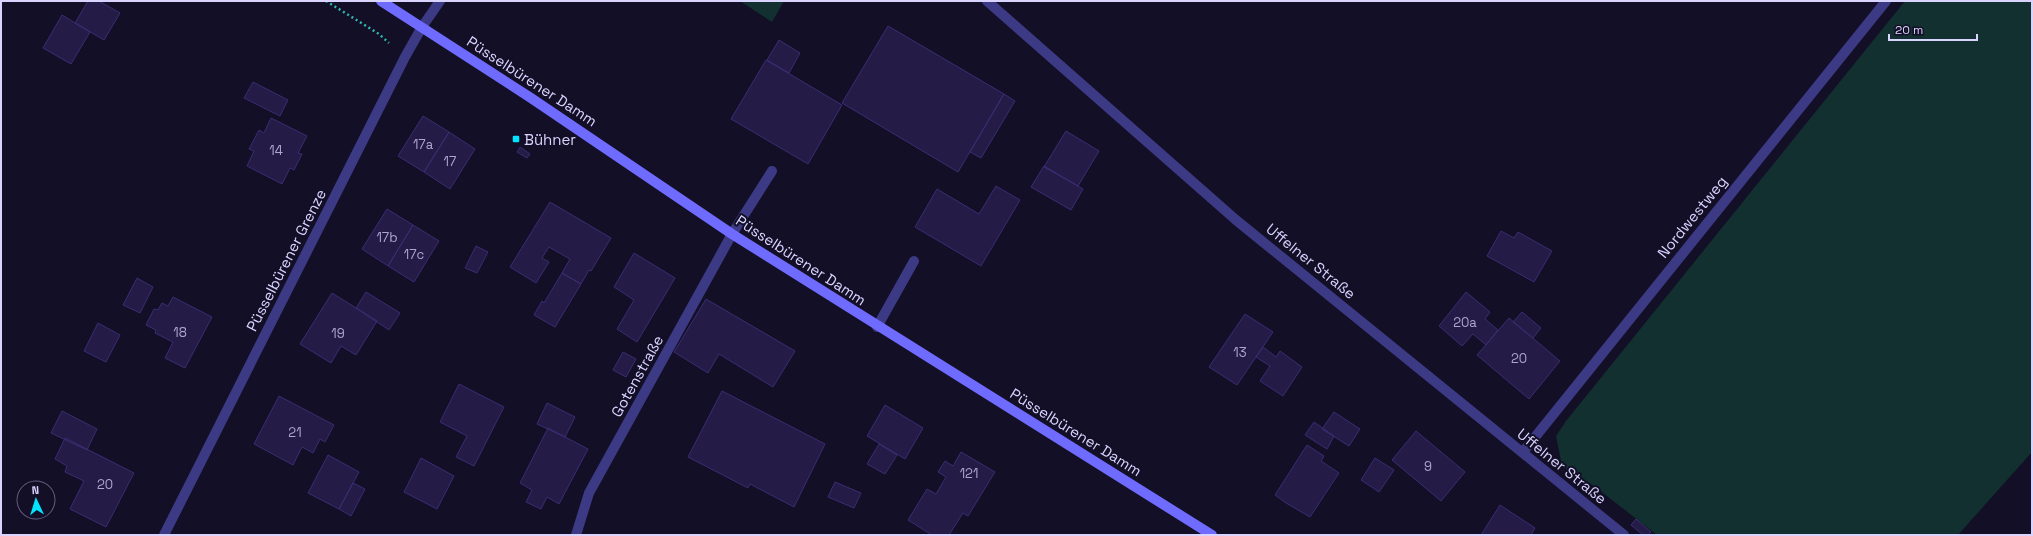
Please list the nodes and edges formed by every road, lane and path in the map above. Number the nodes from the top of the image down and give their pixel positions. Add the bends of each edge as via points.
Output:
1 (326, 1) edge
2 (381, 1) edge
3 (440, 1) edge
4 (987, 1) edge
5 (1886, 1) edge
6 (422, 27) junction
7 (405, 57) junction
8 (772, 171) dead end
9 (732, 234) junction
10 (914, 261) dead end
11 (877, 327) junction
12 (1523, 452) junction
13 (164, 535) edge
14 (576, 535) edge
15 (1212, 535) edge
16 (1624, 535) edge

1 - 7 path via 379,34
2 - 6 main road, Püsselbürener Damm
3 - 6 street, Püsselbürener Grenze
4 - 12 street, Uffelner Straße via 1236,220
5 - 12 street, Nordwestweg
6 - 7 street, Püsselbürener Grenze
6 - 9 main road, Püsselbürener Damm
7 - 13 street, Püsselbürener Grenze
8 - 9 street, Gotenstraße
9 - 11 main road, Püsselbürener Damm
9 - 14 street, Gotenstraße via 589,494
10 - 11 street
11 - 15 main road, Püsselbürener Damm
12 - 16 street, Uffelner Straße

